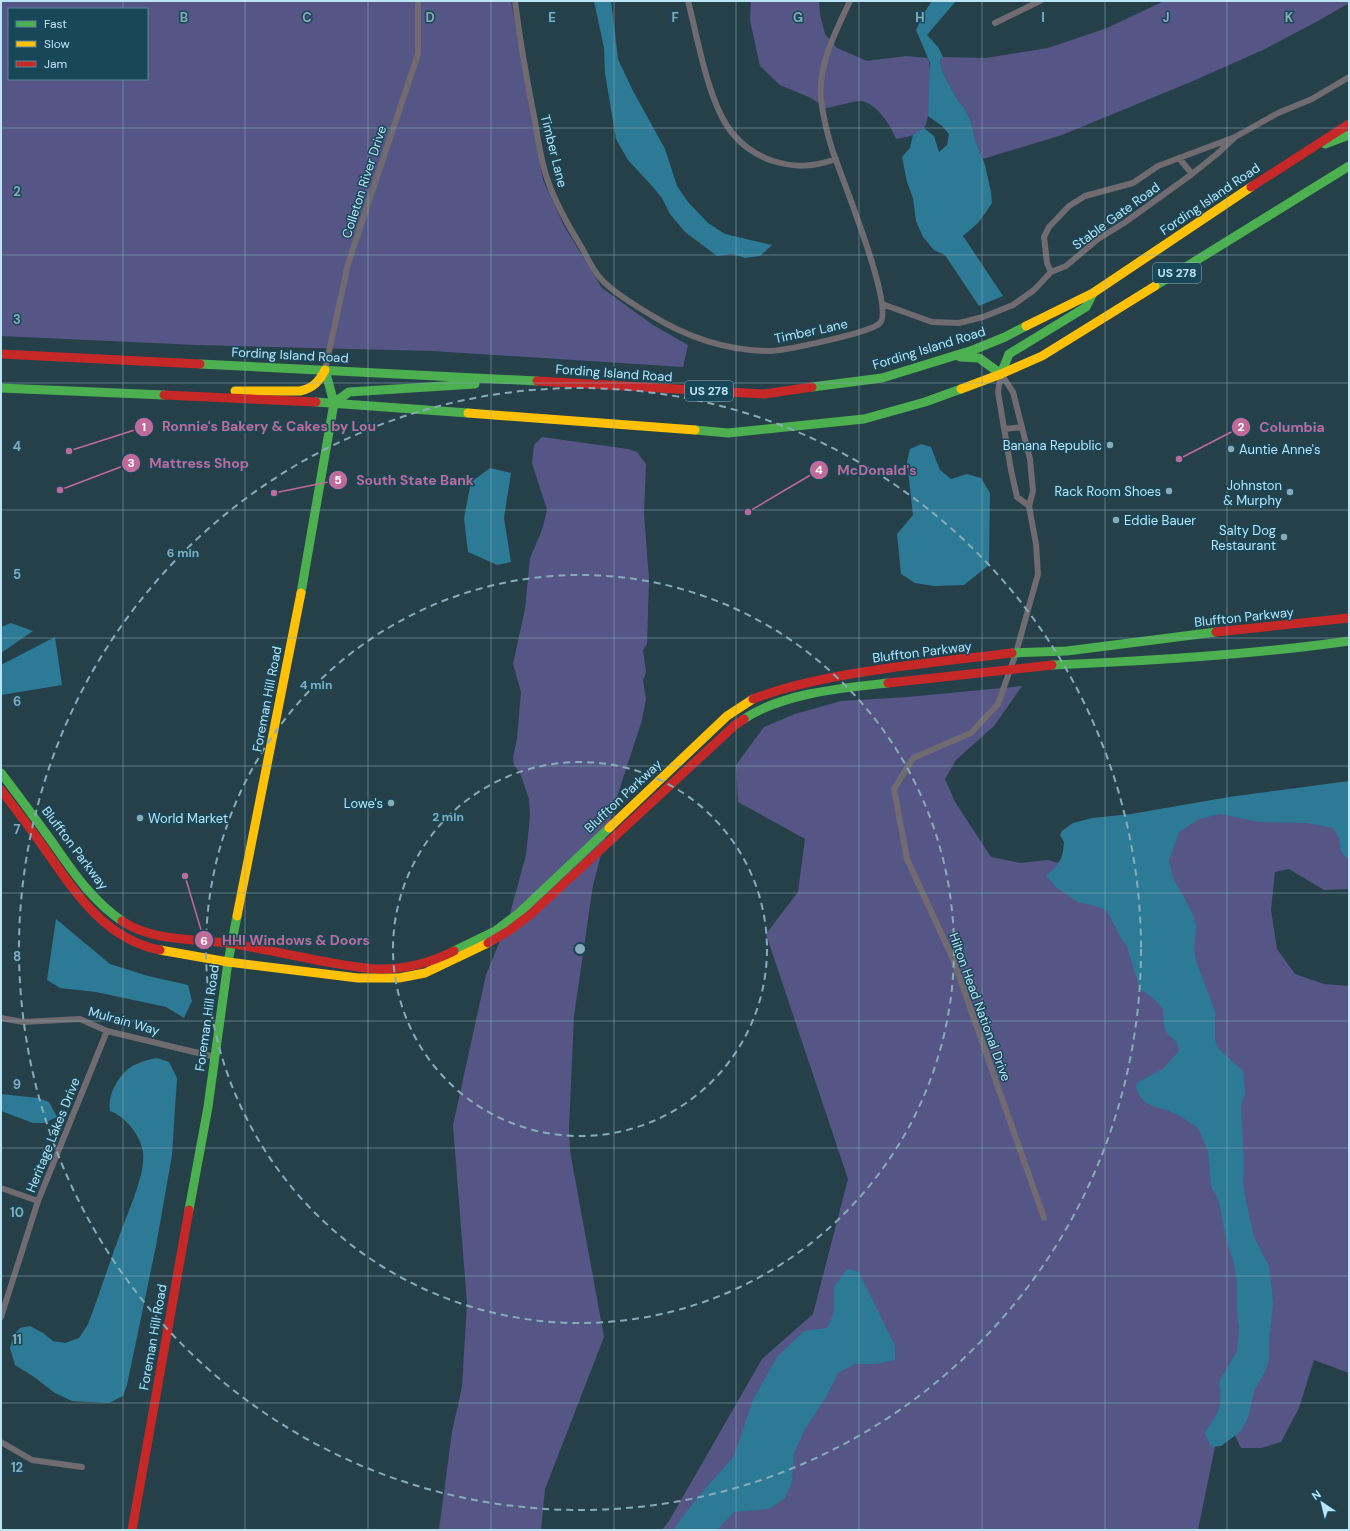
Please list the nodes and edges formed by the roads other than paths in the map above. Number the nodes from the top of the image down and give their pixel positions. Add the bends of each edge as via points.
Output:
1 (418, 1) edge
2 (514, 1) edge
3 (688, 1) edge
4 (850, 1) edge
5 (1040, 1) edge
6 (995, 23) dead end
7 (1349, 77) edge
8 (1349, 124) edge
9 (1349, 135) edge
10 (1235, 137) junction
11 (1296, 157) junction
12 (1179, 158) junction
13 (836, 159) junction
14 (1349, 166) edge
15 (1192, 174) junction
16 (1050, 272) junction
17 (1093, 292) junction
18 (882, 304) junction
19 (1, 354) edge
20 (950, 357) junction
21 (325, 370) junction
22 (1001, 374) junction
23 (526, 380) junction
24 (1, 388) edge
25 (154, 395) junction
26 (334, 403) junction
27 (1022, 427) junction
28 (1005, 429) junction
29 (1029, 506) junction
30 (1349, 618) edge
31 (1349, 640) edge
32 (1016, 653) junction
33 (1010, 669) junction
34 (1, 773) edge
35 (1, 790) edge
36 (232, 944) junction
37 (228, 962) junction
38 (1, 1018) edge
39 (107, 1030) junction
40 (215, 1057) junction
41 (1, 1188) edge
42 (38, 1200) junction
43 (1044, 1218) dead end
44 (1, 1317) edge
45 (1, 1442) edge
46 (82, 1468) dead end
47 (132, 1530) edge

1 - 21 street, Colleton River Drive via 418,54 348,264
2 - 18 street, Timber Lane via 547,179 567,224 599,276 607,284 640,308 682,332 716,344 753,351 775,351 870,329 883,318
3 - 13 street via 711,91 722,117 733,134 750,150 780,163 809,166
4 - 13 street, Timber Lane via 835,33 822,73 821,100
5 - 6 street
7 - 10 street, Stable Gate Road via 1312,99
8 - 11 main road, Fording Island Road / US 278
9 - 11 main road
10 - 12 street, Stable Gate Road
10 - 15 street, Stable Gate Road
11 - 17 main road, Fording Island Road / US 278
12 - 15 street
12 - 16 street, Stable Gate Road via 1158,166 1133,183 1085,196 1068,206 1044,237
13 - 18 street, Timber Lane via 864,237
14 - 22 main road, US 278 via 1042,356
15 - 16 street, Stable Gate Road via 1098,239 1066,266
16 - 18 street, Stable Gate Road via 1034,290 1013,304 983,317 960,323 932,322
17 - 20 main road, Fording Island Road / US 278 via 1005,337
17 - 22 main road via 1086,307 1009,354
19 - 21 main road, Fording Island Road / US 278
20 - 22 main road via 979,358
20 - 23 main road, Fording Island Road / US 278 via 882,378 764,394
21 - 23 main road, Fording Island Road / US 278
21 - 25 main road via 318,382 305,390
21 - 26 main road, Foreman Hill Road
22 - 26 main road, US 278 via 925,402 864,419 728,433
22 - 27 street, Hilton Head National Drive via 1014,392
22 - 28 street via 998,392
23 - 26 main road via 349,392
24 - 25 main road, US 278
25 - 26 main road, US 278
26 - 36 main road, Foreman Hill Road via 302,586
27 - 28 street
27 - 29 street, Hilton Head National Drive via 1030,459 1033,491
28 - 29 street via 1017,496
29 - 32 street, Hilton Head National Drive via 1038,574
30 - 32 main road, Bluffton Parkway via 1066,651
31 - 33 main road, Bluffton Parkway via 1306,647
32 - 33 street, Hilton Head National Drive
32 - 36 main road, Bluffton Parkway via 815,680 752,700 727,716 519,913 495,931 439,959 382,969 360,968
33 - 37 main road, Bluffton Parkway via 849,687 780,701 758,710 735,725 531,914 489,943 425,973 399,978 358,978
33 - 43 street, Hilton Head National Drive via 998,704 971,733 913,758 894,789 907,859 953,959
34 - 36 main road, Bluffton Parkway via 74,874 109,912 148,934
35 - 37 main road, Bluffton Parkway via 65,880 109,927 130,940 152,948
36 - 37 main road, Foreman Hill Road
37 - 40 main road, Foreman Hill Road
38 - 39 street, Mulrain Way via 23,1022 80,1020
39 - 40 street, Mulrain Way
39 - 42 street, Heritage Lakes Drive
40 - 47 main road, Foreman Hill Road
41 - 42 street
42 - 44 street, Heritage Lakes Drive
45 - 46 street via 32,1460

